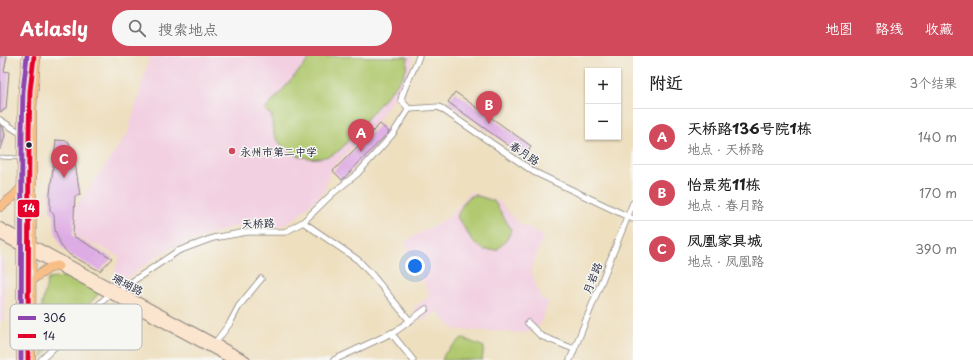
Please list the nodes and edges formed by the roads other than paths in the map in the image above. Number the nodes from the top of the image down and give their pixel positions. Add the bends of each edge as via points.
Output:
1 (27, 56) edge
2 (36, 56) edge
3 (419, 56) edge
4 (409, 109) junction
5 (0, 120) edge
6 (22, 134) junction
7 (0, 157) edge
8 (22, 158) junction
9 (22, 187) junction
10 (633, 203) edge
11 (0, 207) edge
12 (630, 218) edge
13 (303, 222) junction
14 (0, 228) edge
15 (0, 235) edge
16 (26, 245) junction
17 (58, 266) junction
18 (261, 279) dead end
19 (31, 280) junction
20 (114, 292) junction
21 (26, 304) edge
22 (28, 304) edge
23 (101, 304) edge
24 (135, 304) edge
25 (138, 304) edge
26 (142, 306) edge
27 (142, 308) edge
28 (426, 309) dead end
29 (410, 321) junction
30 (528, 324) dead end
31 (391, 333) junction
32 (215, 343) junction
33 (574, 349) junction
34 (22, 350) edge
35 (29, 350) edge
36 (52, 350) edge
37 (21, 360) edge
38 (30, 360) edge
39 (41, 360) edge
40 (233, 360) edge
41 (246, 360) edge
42 (334, 360) edge
43 (413, 360) edge
44 (570, 360) edge

1 - 6 main road
2 - 16 main road
3 - 4 street via 401,100
4 - 12 street, 春月路 via 439,106 534,172
4 - 13 street, 天桥路 via 392,135 358,173
5 - 6 street
6 - 8 main road
7 - 8 lane
8 - 9 main road
9 - 11 main road
9 - 16 main road
10 - 12 street, 月岩路
12 - 33 street, 月岩路
13 - 20 street, 天桥路 via 285,232 247,232 213,238 178,251
13 - 29 street via 358,260
14 - 16 main road, 珊瑚路
15 - 16 main road, 珊瑚路
16 - 17 main road, 珊瑚路
16 - 19 main road
16 - 20 main road, 珊瑚路
16 - 21 main road
17 - 19 main road
17 - 20 main road, 珊瑚路
18 - 32 street via 239,306
19 - 22 main road
20 - 23 street, 天桥路
20 - 24 main road, 珊瑚路
20 - 25 main road, 珊瑚路
26 - 32 main road, 珊瑚路
27 - 40 main road, 珊瑚路
28 - 29 street
29 - 31 street
30 - 33 street via 541,336
31 - 42 street
31 - 43 street
32 - 41 main road, 珊瑚路
33 - 44 street, 月岩路
34 - 37 main road
35 - 38 main road
36 - 39 street, 天桥路

